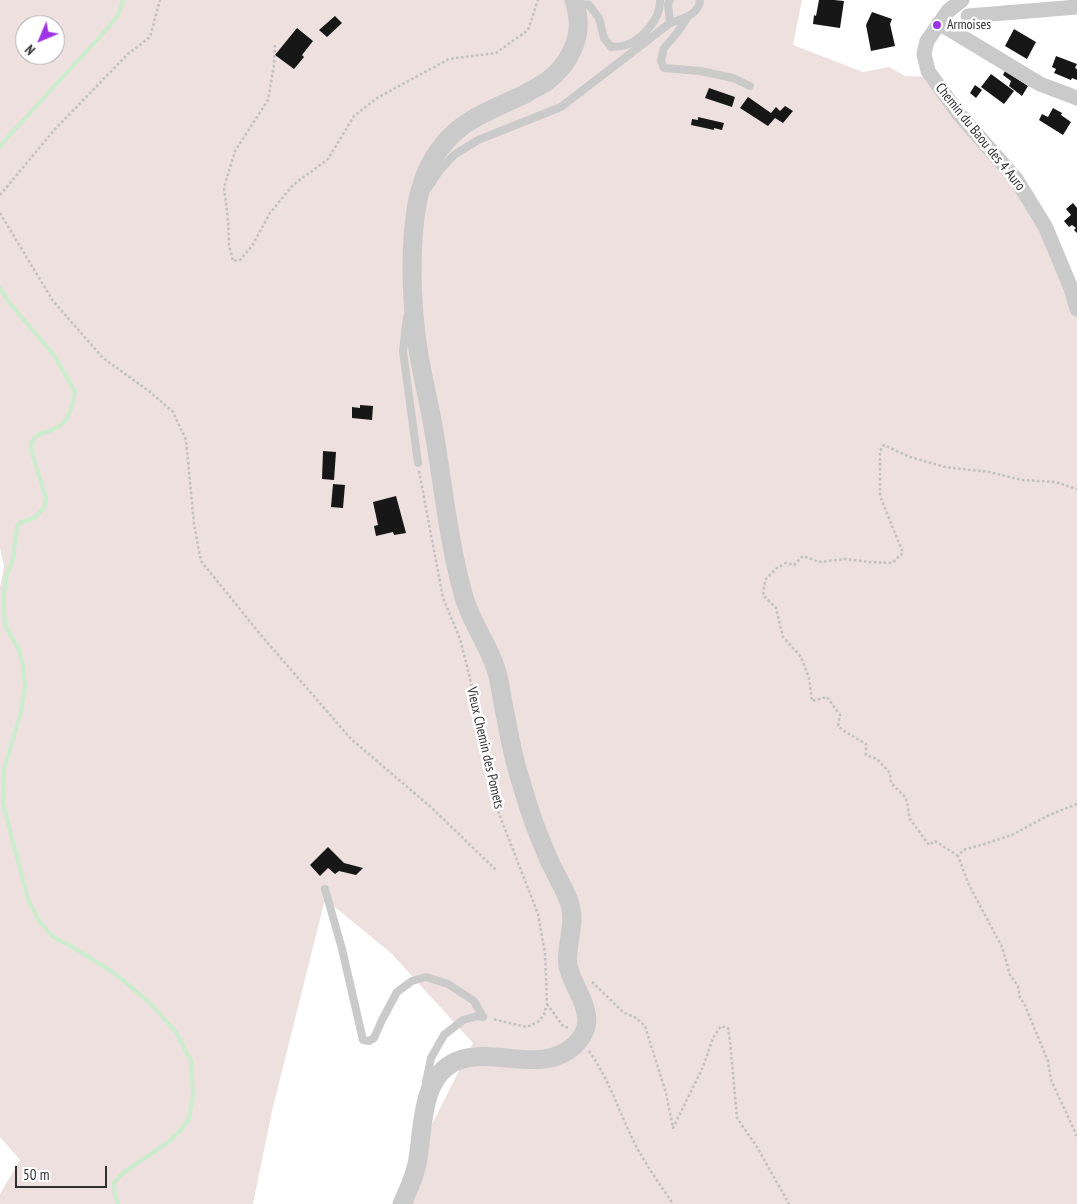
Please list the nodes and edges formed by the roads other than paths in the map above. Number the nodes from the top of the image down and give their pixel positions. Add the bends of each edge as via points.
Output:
1 (660, 0) edge
2 (670, 0) edge
3 (700, 0) edge
4 (962, 0) edge
5 (575, 2) edge
6 (944, 6) edge
7 (1077, 7) edge
8 (968, 16) dead end
9 (687, 18) junction
10 (670, 23) junction
11 (939, 23) junction
12 (750, 86) dead end
13 (1077, 98) edge
14 (418, 203) junction
15 (412, 272) junction
16 (1077, 309) edge
17 (418, 462) road end
18 (325, 888) dead end
19 (420, 1129) junction
20 (402, 1204) edge

1 - 5 lane via 653,24 625,46 611,46 604,38 599,18 589,5
2 - 10 lane
3 - 9 lane via 697,9
4 - 6 street, Chemin du Baou des 4 Auro
5 - 14 street via 579,22 577,36 561,68 545,83 454,132 433,158
6 - 11 street, Chemin du Baou des 4 Auro
7 - 8 street
9 - 10 lane
9 - 12 lane via 664,48 661,61 664,68 700,71 733,78
10 - 14 lane via 561,107 478,140 454,155
11 - 13 street via 1040,84
11 - 16 street, Chemin du Baou des 4 Auro via 927,41 924,54 928,71 958,113 1016,179 1044,226
14 - 15 street
15 - 17 lane via 403,351
15 - 19 street via 416,337 455,562 468,608 496,668 517,771 534,823 570,904 572,919 567,960 587,1013 581,1037 557,1056 530,1060 479,1056 453,1063 435,1079
18 - 19 lane via 363,1040 374,1038 397,992 412,981 426,978 448,984 474,1001 482,1017 463,1020 444,1035 432,1058 424,1090
19 - 20 street via 416,1166

